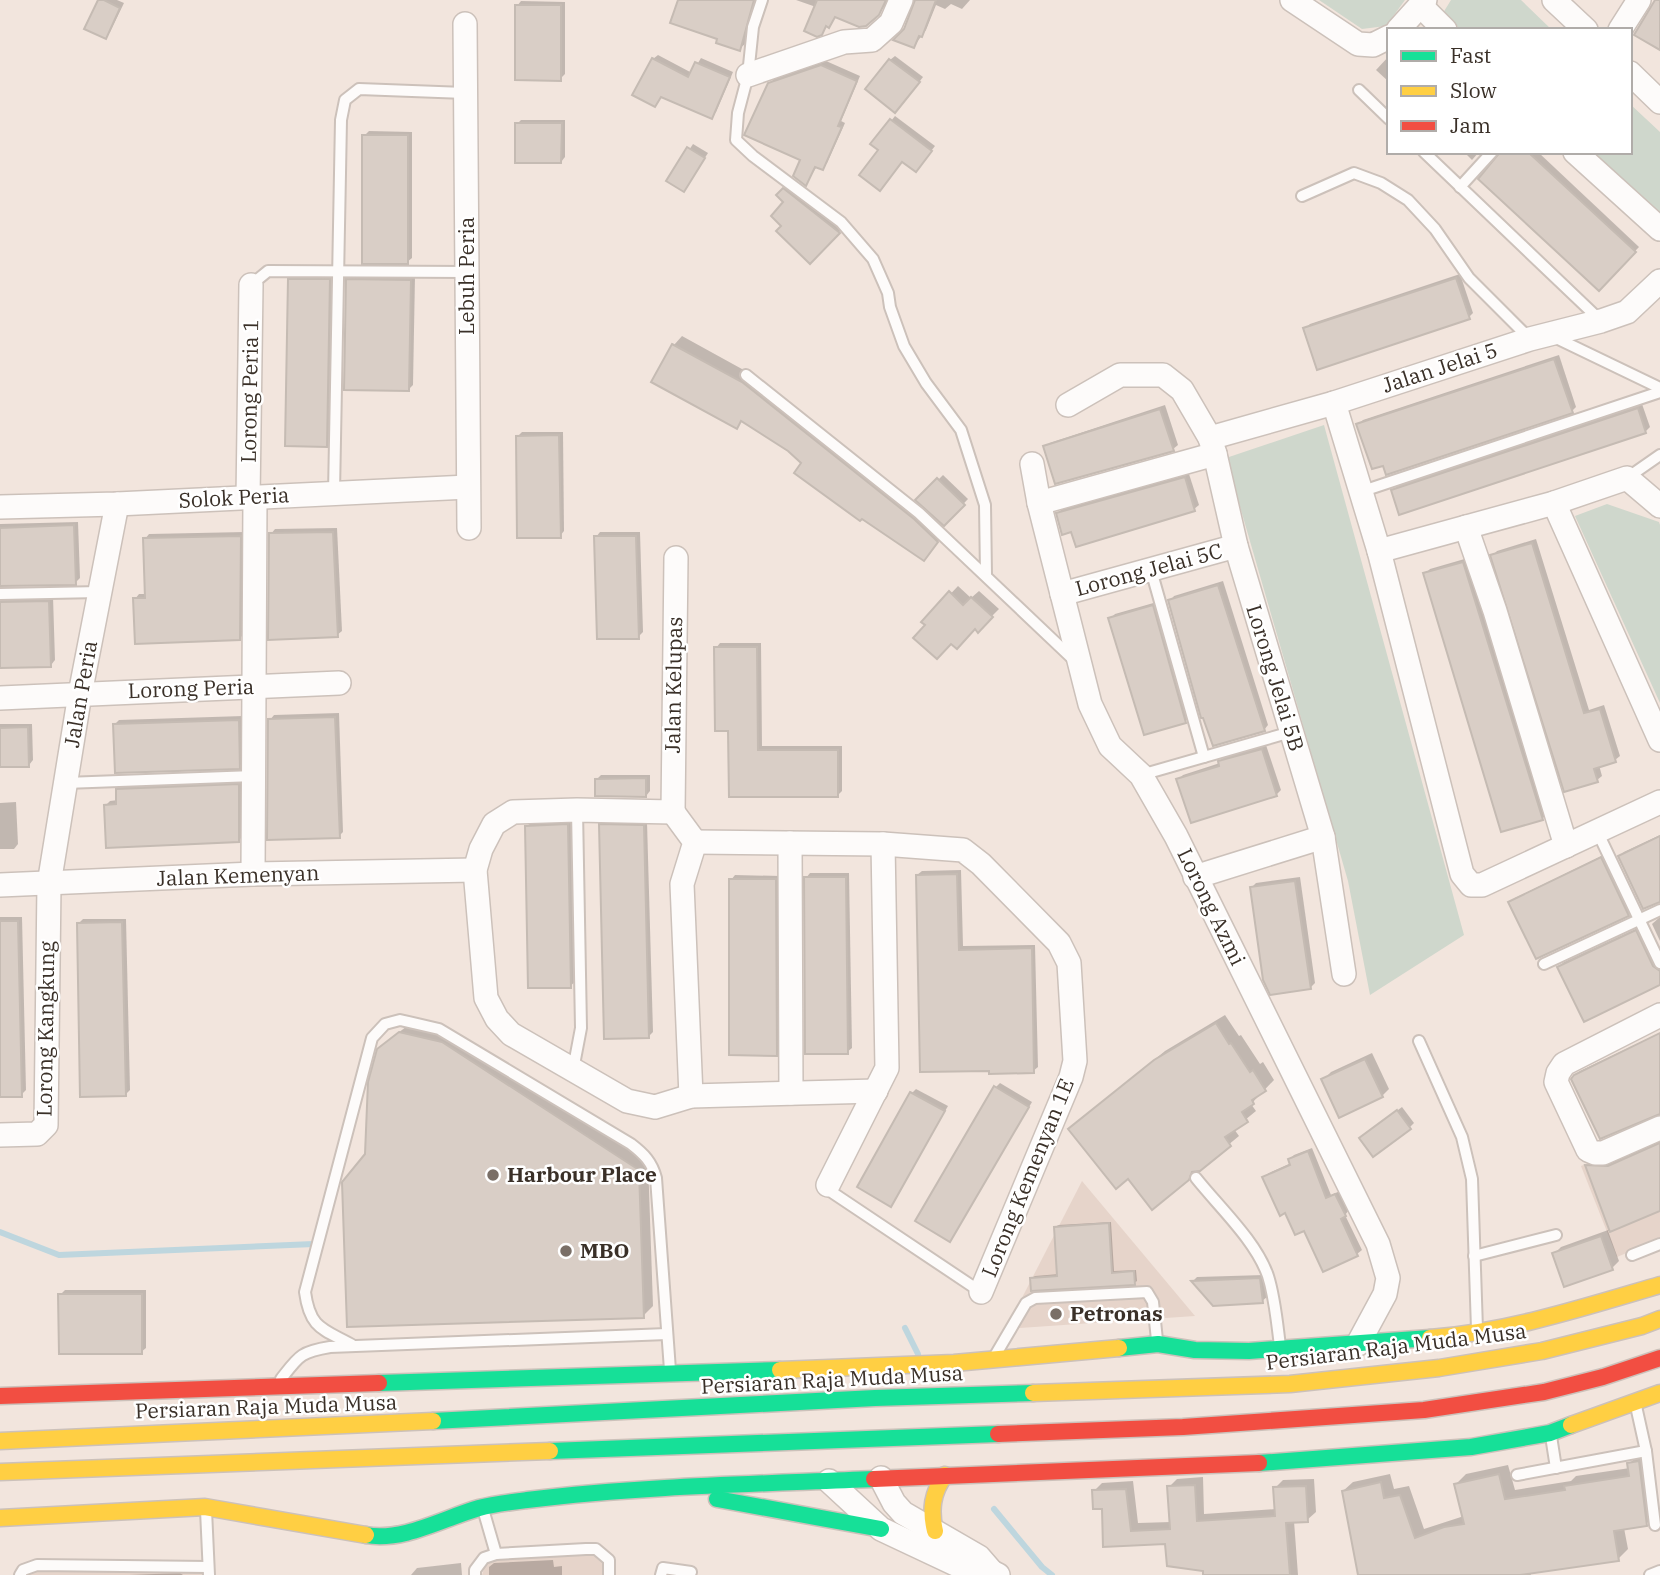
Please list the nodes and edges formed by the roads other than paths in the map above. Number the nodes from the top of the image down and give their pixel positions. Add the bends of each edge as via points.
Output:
1 (762, 0) edge
2 (901, 0) edge
3 (1292, 0) edge
4 (1554, 0) edge
5 (1639, 0) edge
6 (1423, 3) edge
7 (465, 24) dead end
8 (1400, 28) edge
9 (1443, 28) edge
10 (1584, 28) edge
11 (1621, 28) edge
12 (1387, 38) edge
13 (748, 75) junction
14 (1632, 75) edge
15 (1359, 90) dead end
16 (465, 93) junction
17 (1660, 102) edge
18 (1387, 117) edge
19 (1426, 154) edge
20 (1490, 154) edge
21 (1576, 154) edge
22 (1460, 187) junction
23 (1302, 196) dead end
24 (1660, 229) edge
25 (338, 271) junction
26 (467, 272) junction
27 (1660, 281) edge
28 (251, 285) joint
29 (1601, 321) junction
30 (1540, 337) junction
31 (747, 375) dead end
32 (1660, 390) edge
33 (1334, 403) junction
34 (1068, 405) dead end
35 (1213, 446) junction
36 (1660, 455) edge
37 (1032, 464) dead end
38 (1628, 478) junction
39 (468, 487) junction
40 (1360, 492) junction
41 (334, 494) junction
42 (251, 498) junction
43 (1039, 503) junction
44 (1554, 503) junction
45 (117, 504) junction
46 (1660, 506) edge
47 (0, 507) edge
48 (1466, 527) junction
49 (469, 528) dead end
50 (1236, 546) junction
51 (1379, 551) junction
52 (676, 558) dead end
53 (1151, 570) junction
54 (986, 575) junction
55 (100, 592) junction
56 (0, 594) edge
57 (1062, 594) junction
58 (1081, 667) junction
59 (340, 683) dead end
60 (254, 687) junction
61 (80, 694) junction
62 (0, 698) edge
63 (1291, 733) junction
64 (1660, 740) edge
65 (1204, 757) junction
66 (1141, 775) junction
67 (254, 776) junction
68 (65, 783) junction
69 (1660, 802) edge
70 (577, 810) junction
71 (673, 812) junction
72 (1597, 831) junction
73 (1322, 837) junction
74 (695, 842) junction
75 (790, 843) junction
76 (883, 844) junction
77 (1566, 846) junction
78 (475, 870) junction
79 (253, 874) junction
80 (1195, 877) junction
81 (49, 884) junction
82 (0, 885) edge
83 (1660, 910) edge
84 (1639, 920) junction
85 (1660, 963) edge
86 (1544, 964) dead end
87 (1345, 974) dead end
88 (1660, 1015) edge
89 (1419, 1041) dead end
90 (573, 1070) junction
91 (876, 1091) junction
92 (791, 1093) junction
93 (691, 1096) junction
94 (1660, 1128) edge
95 (0, 1135) edge
96 (1196, 1178) dead end
97 (828, 1185) joint
98 (1556, 1235) dead end
99 (1660, 1244) edge
100 (1632, 1255) dead end
101 (1474, 1256) junction
102 (1660, 1285) edge
103 (981, 1292) joint
104 (1660, 1319) edge
105 (1477, 1332) junction
106 (667, 1334) junction
107 (1359, 1343) junction
108 (1158, 1344) junction
109 (354, 1346) junction
110 (1280, 1349) junction
111 (1660, 1358) edge
112 (993, 1359) junction
113 (875, 1367) junction
114 (671, 1373) junction
115 (274, 1387) junction
116 (1660, 1393) edge
117 (0, 1396) edge
118 (875, 1398) junction
119 (1636, 1403) junction
120 (37, 1421) dead end
121 (1550, 1433) junction
122 (90, 1436) junction
123 (0, 1441) edge
124 (799, 1441) junction
125 (1646, 1451) junction
126 (402, 1455) junction
127 (780, 1456) dead end
128 (1556, 1468) junction
129 (760, 1470) dead end
130 (0, 1472) edge
131 (945, 1475) junction
132 (1517, 1475) dead end
133 (241, 1478) dead end
134 (881, 1478) junction
135 (829, 1481) junction
136 (740, 1485) junction
137 (662, 1489) junction
138 (205, 1507) junction
139 (482, 1507) junction
140 (0, 1518) edge
141 (1655, 1525) dead end
142 (881, 1529) junction
143 (935, 1531) junction
144 (496, 1554) junction
145 (209, 1571) edge
146 (1660, 1571) edge
147 (691, 1572) dead end
148 (995, 1574) edge
149 (20, 1575) edge
150 (475, 1575) edge
151 (609, 1575) edge
152 (662, 1575) edge
153 (1650, 1575) edge

1 - 13 lane via 753,27
2 - 13 street via 891,23 872,40 844,42
3 - 12 street via 1358,44 1373,46
4 - 10 street
5 - 11 street
6 - 8 street
6 - 9 street
7 - 16 street, Lebuh Peria
13 - 54 lane via 736,140 841,222 873,259 904,346 961,430 985,505
14 - 17 street
15 - 18 lane
16 - 25 lane via 359,89 345,100
16 - 26 street, Lebuh Peria
19 - 22 lane
20 - 22 lane
21 - 24 street
22 - 29 lane
23 - 30 lane via 1354,173 1381,183 1408,201 1435,229 1469,278
25 - 26 lane
25 - 28 lane via 268,271
25 - 41 lane
26 - 39 street, Lebuh Peria
27 - 29 street, Jalan Jelai 5 via 1627,312
28 - 42 street, Lorong Peria 1
29 - 30 street, Jalan Jelai 5
30 - 32 lane
30 - 33 street, Jalan Jelai 5
31 - 54 lane via 919,513
32 - 40 lane
33 - 35 street, Jalan Jelai 5
33 - 40 street
34 - 35 street, Lorong Jelai 5B via 1120,375 1163,375 1182,390
35 - 43 street, Jalan Jelai 5
35 - 50 street, Lorong Jelai 5B
36 - 38 lane
37 - 43 street, Lorong Azmi
38 - 44 street
38 - 46 street
39 - 41 street, Solok Peria
39 - 49 street, Lebuh Peria
40 - 51 street
41 - 42 street, Solok Peria
42 - 45 street, Solok Peria
42 - 60 street, Lorong Peria 1
43 - 57 street, Lorong Azmi
44 - 48 street
44 - 64 street
45 - 47 street, Solok Peria
45 - 55 street, Jalan Peria
48 - 51 street
48 - 77 street
50 - 53 street, Lorong Jelai 5C
50 - 63 street, Lorong Jelai 5B
51 - 77 street via 1462,874 1471,884 1482,885
52 - 71 street, Jalan Kelupas
53 - 57 street, Lorong Jelai 5C
53 - 65 lane
54 - 58 lane
55 - 56 lane
55 - 61 street, Jalan Peria
57 - 58 street, Lorong Azmi
58 - 66 street, Lorong Azmi via 1090,704 1110,746
59 - 60 street, Lorong Peria
60 - 61 street, Lorong Peria
60 - 67 street, Lorong Peria 1
61 - 62 street, Lorong Peria
61 - 68 street, Jalan Peria
63 - 65 lane
63 - 73 street, Lorong Jelai 5B
65 - 66 lane
66 - 80 street, Lorong Azmi
67 - 68 lane
67 - 79 street, Lorong Peria 1
68 - 81 street, Jalan Peria
69 - 72 street
70 - 71 street
70 - 78 street via 513,812 494,824
70 - 90 lane via 581,1028
71 - 74 street
72 - 77 street
72 - 84 lane
73 - 80 street
73 - 87 street, Lorong Jelai 5B
74 - 75 street, Lorong Kemenyan 1E
74 - 93 street via 682,884
75 - 76 street, Lorong Kemenyan 1E
75 - 92 street
76 - 91 street via 887,1068
76 - 103 street, Lorong Kemenyan 1E via 963,850 1059,943 1069,963 1075,1061 1071,1077
78 - 79 street, Jalan Kemenyan
78 - 90 street via 486,998 511,1034
79 - 81 street, Jalan Kemenyan
80 - 107 street, Lorong Azmi via 1378,1244 1388,1278 1385,1294
81 - 82 street, Jalan Kemenyan
81 - 95 street, Lorong Kangkung via 46,1125 37,1134
83 - 84 lane
84 - 85 lane
84 - 86 lane
88 - 94 street via 1564,1064 1556,1082 1588,1150 1602,1153
89 - 101 lane via 1462,1137 1472,1179
90 - 93 street via 628,1101 656,1107
91 - 92 street
91 - 97 street
92 - 93 street
96 - 110 lane via 1261,1261 1273,1297
97 - 103 lane via 833,1193
98 - 101 lane
99 - 100 lane
101 - 105 lane
102 - 105 street
104 - 118 street, Persiaran Raja Muda Musa via 1542,1351 1290,1384
105 - 107 street
106 - 109 lane
106 - 109 lane via 656,1178 644,1154 439,1029 400,1020 385,1024 372,1038 305,1292 307,1312 316,1325
106 - 114 lane
107 - 110 street
108 - 110 street via 1195,1350
108 - 112 street
108 - 112 lane via 1153,1302 1147,1293 1035,1298 1026,1303
109 - 115 lane via 299,1356
111 - 124 street via 1582,1383 1477,1404 1197,1426
112 - 113 street
113 - 114 street
113 - 118 street
114 - 115 street
115 - 117 street
116 - 119 street
118 - 122 street, Persiaran Raja Muda Musa
119 - 121 street
119 - 125 lane
120 - 122 street
121 - 128 lane
121 - 131 street via 1471,1447 1298,1462
122 - 123 street, Persiaran Raja Muda Musa
124 - 126 street
124 - 127 street
125 - 128 lane
125 - 141 lane
126 - 130 street
126 - 133 street
128 - 132 lane
129 - 136 street
131 - 134 street
131 - 143 street via 932,1496
134 - 135 street
134 - 143 street via 903,1513
135 - 136 street
135 - 142 street
136 - 137 street
137 - 139 street
137 - 142 street
138 - 139 street via 375,1537 407,1532
138 - 140 street
138 - 145 lane
139 - 144 lane
142 - 148 street via 968,1570
143 - 148 street via 979,1557
144 - 150 lane via 484,1558
144 - 151 lane via 596,1549 609,1560
145 - 149 lane via 37,1565
146 - 153 lane
147 - 152 lane via 663,1567

